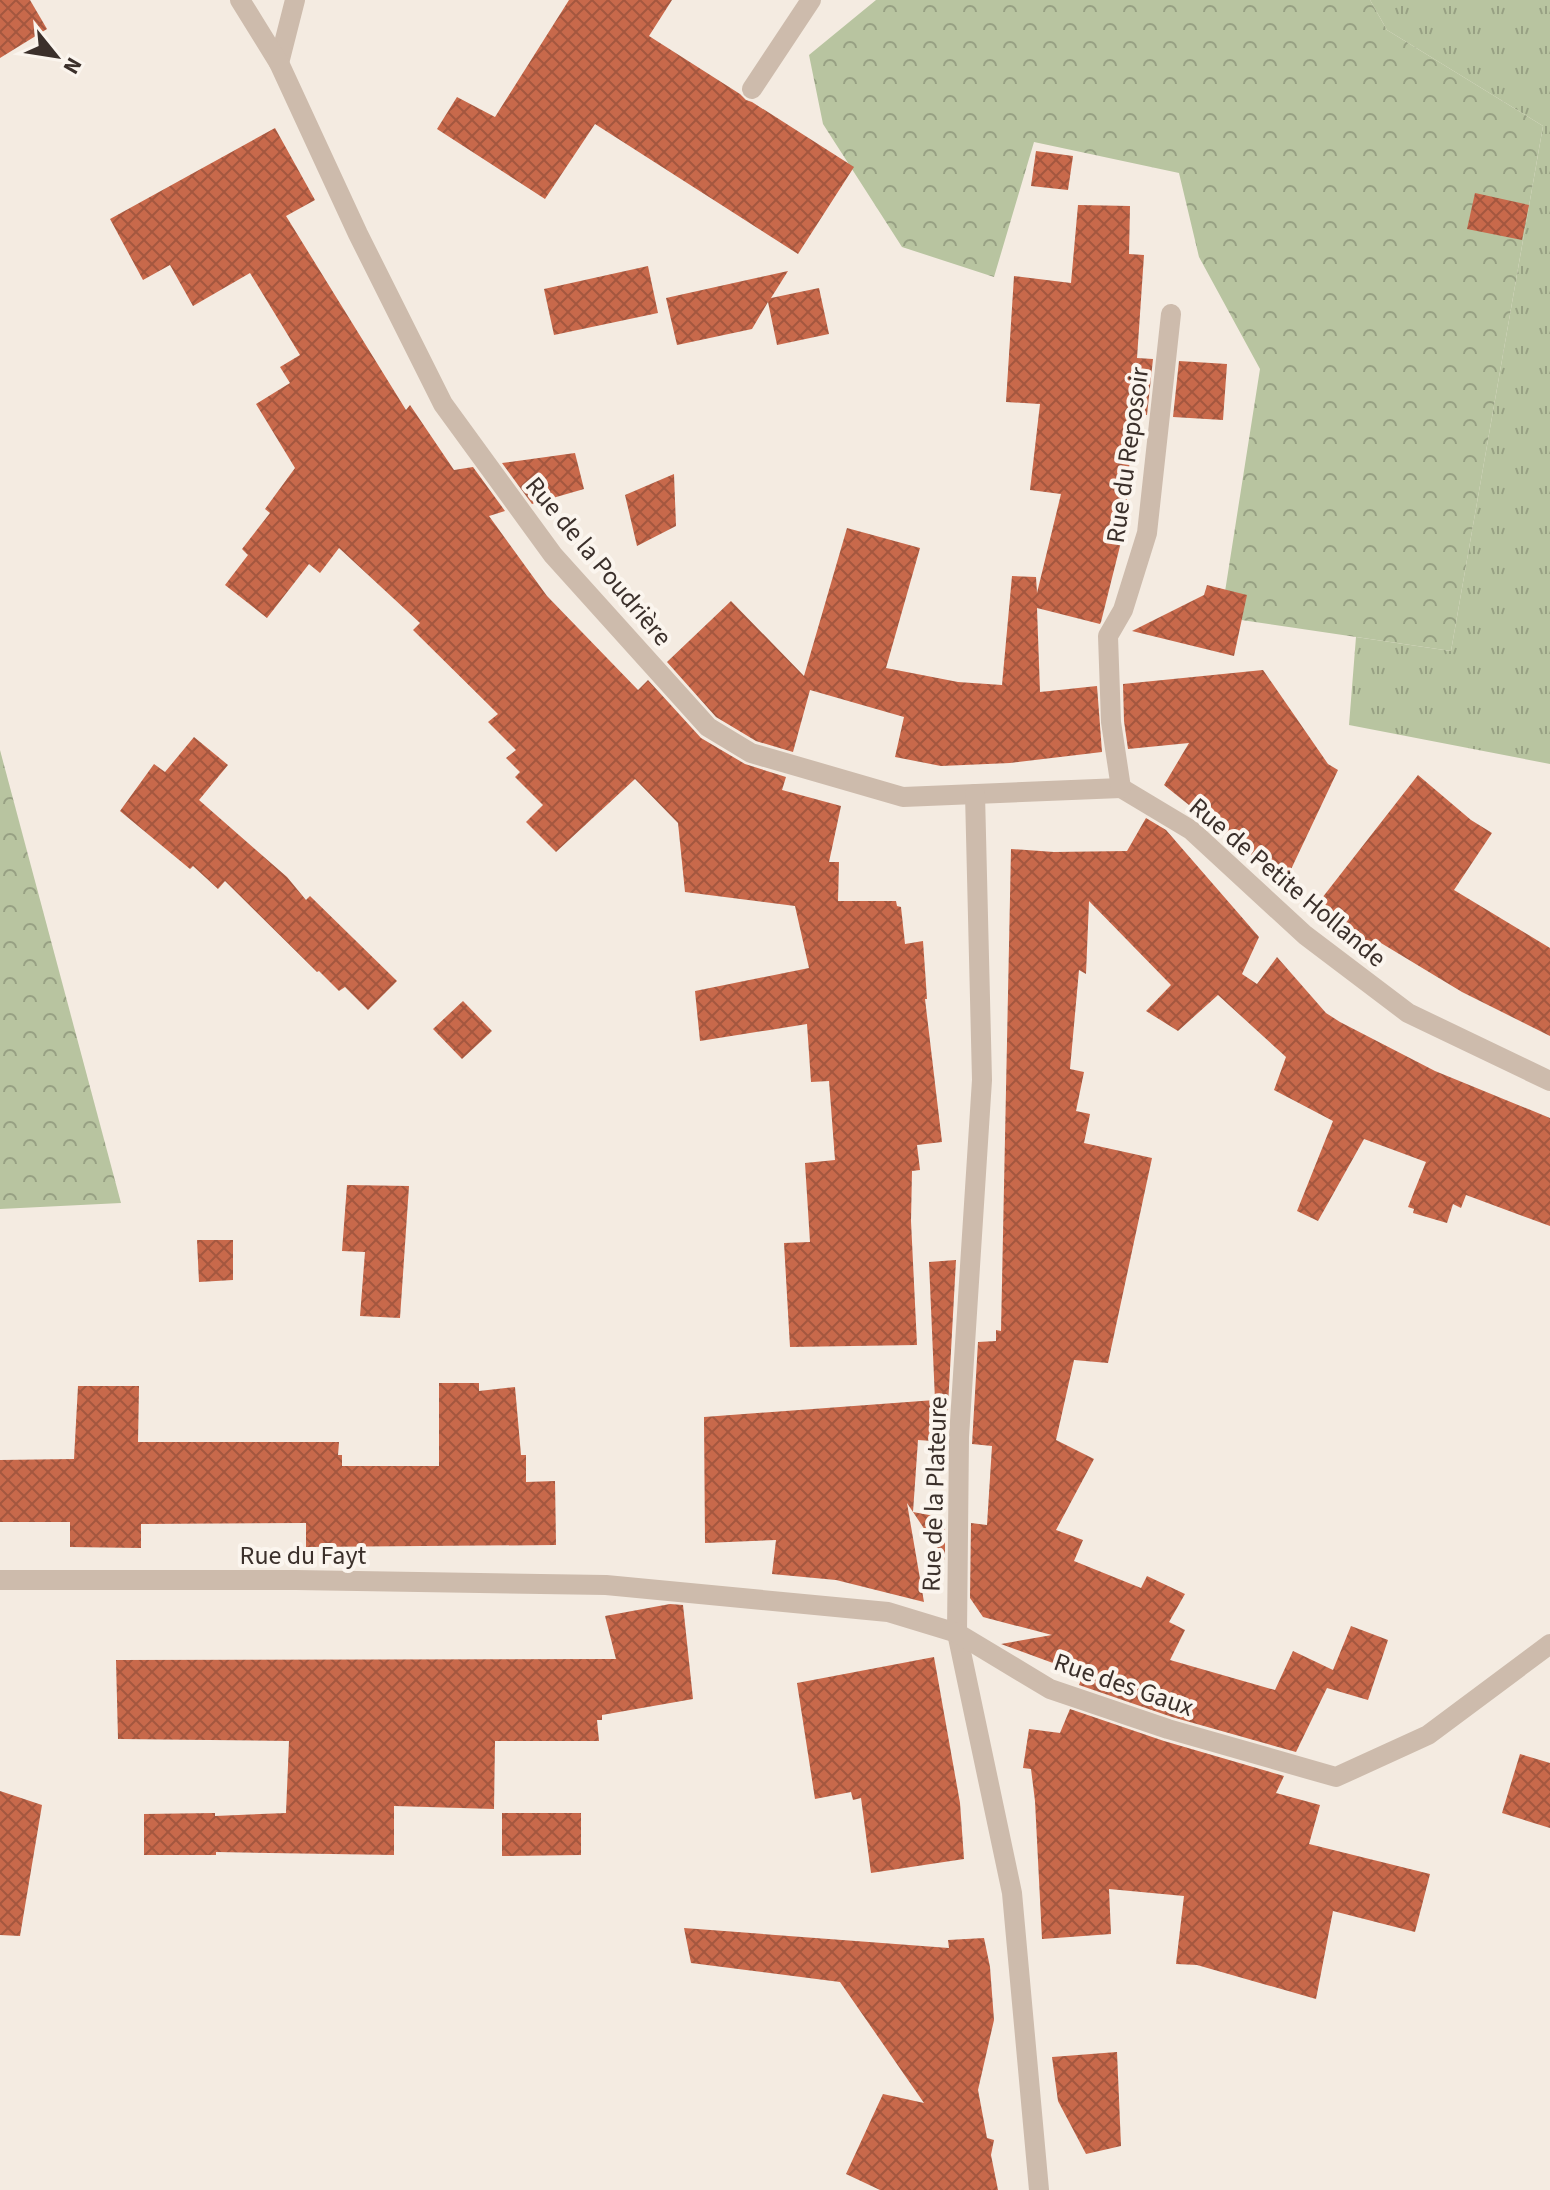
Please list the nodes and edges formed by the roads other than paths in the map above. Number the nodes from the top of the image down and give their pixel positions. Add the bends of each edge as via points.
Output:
1 (240, 0) edge
2 (295, 0) edge
3 (811, 0) edge
4 (279, 63) junction
5 (752, 89) dead end
6 (1171, 314) dead end
7 (1121, 788) junction
8 (975, 794) junction
9 (1550, 1081) edge
10 (0, 1580) edge
11 (606, 1585) joint
12 (957, 1633) junction
13 (1550, 1644) edge
14 (1039, 2190) edge

1 - 4 street, Rue de la Poudrière
2 - 4 street
3 - 5 street
4 - 8 street, Rue de la Poudrière via 443,404 553,555 708,727 751,753 903,797
6 - 7 street, Rue du Reposoir via 1147,533 1123,610 1108,636 1111,722
7 - 8 street, Rue de la Poudrière
7 - 9 street, Rue de Petite Hollande via 1191,830 1305,935 1408,1013
8 - 12 street, Rue de la Plateure via 982,1080 959,1437
10 - 11 street, Rue du Fayt
11 - 12 street, Rue des Gaux via 888,1612
12 - 13 street, Rue des Gaux via 1050,1689 1336,1777 1428,1735
12 - 14 street, Rue de la Plateure via 1012,1893

